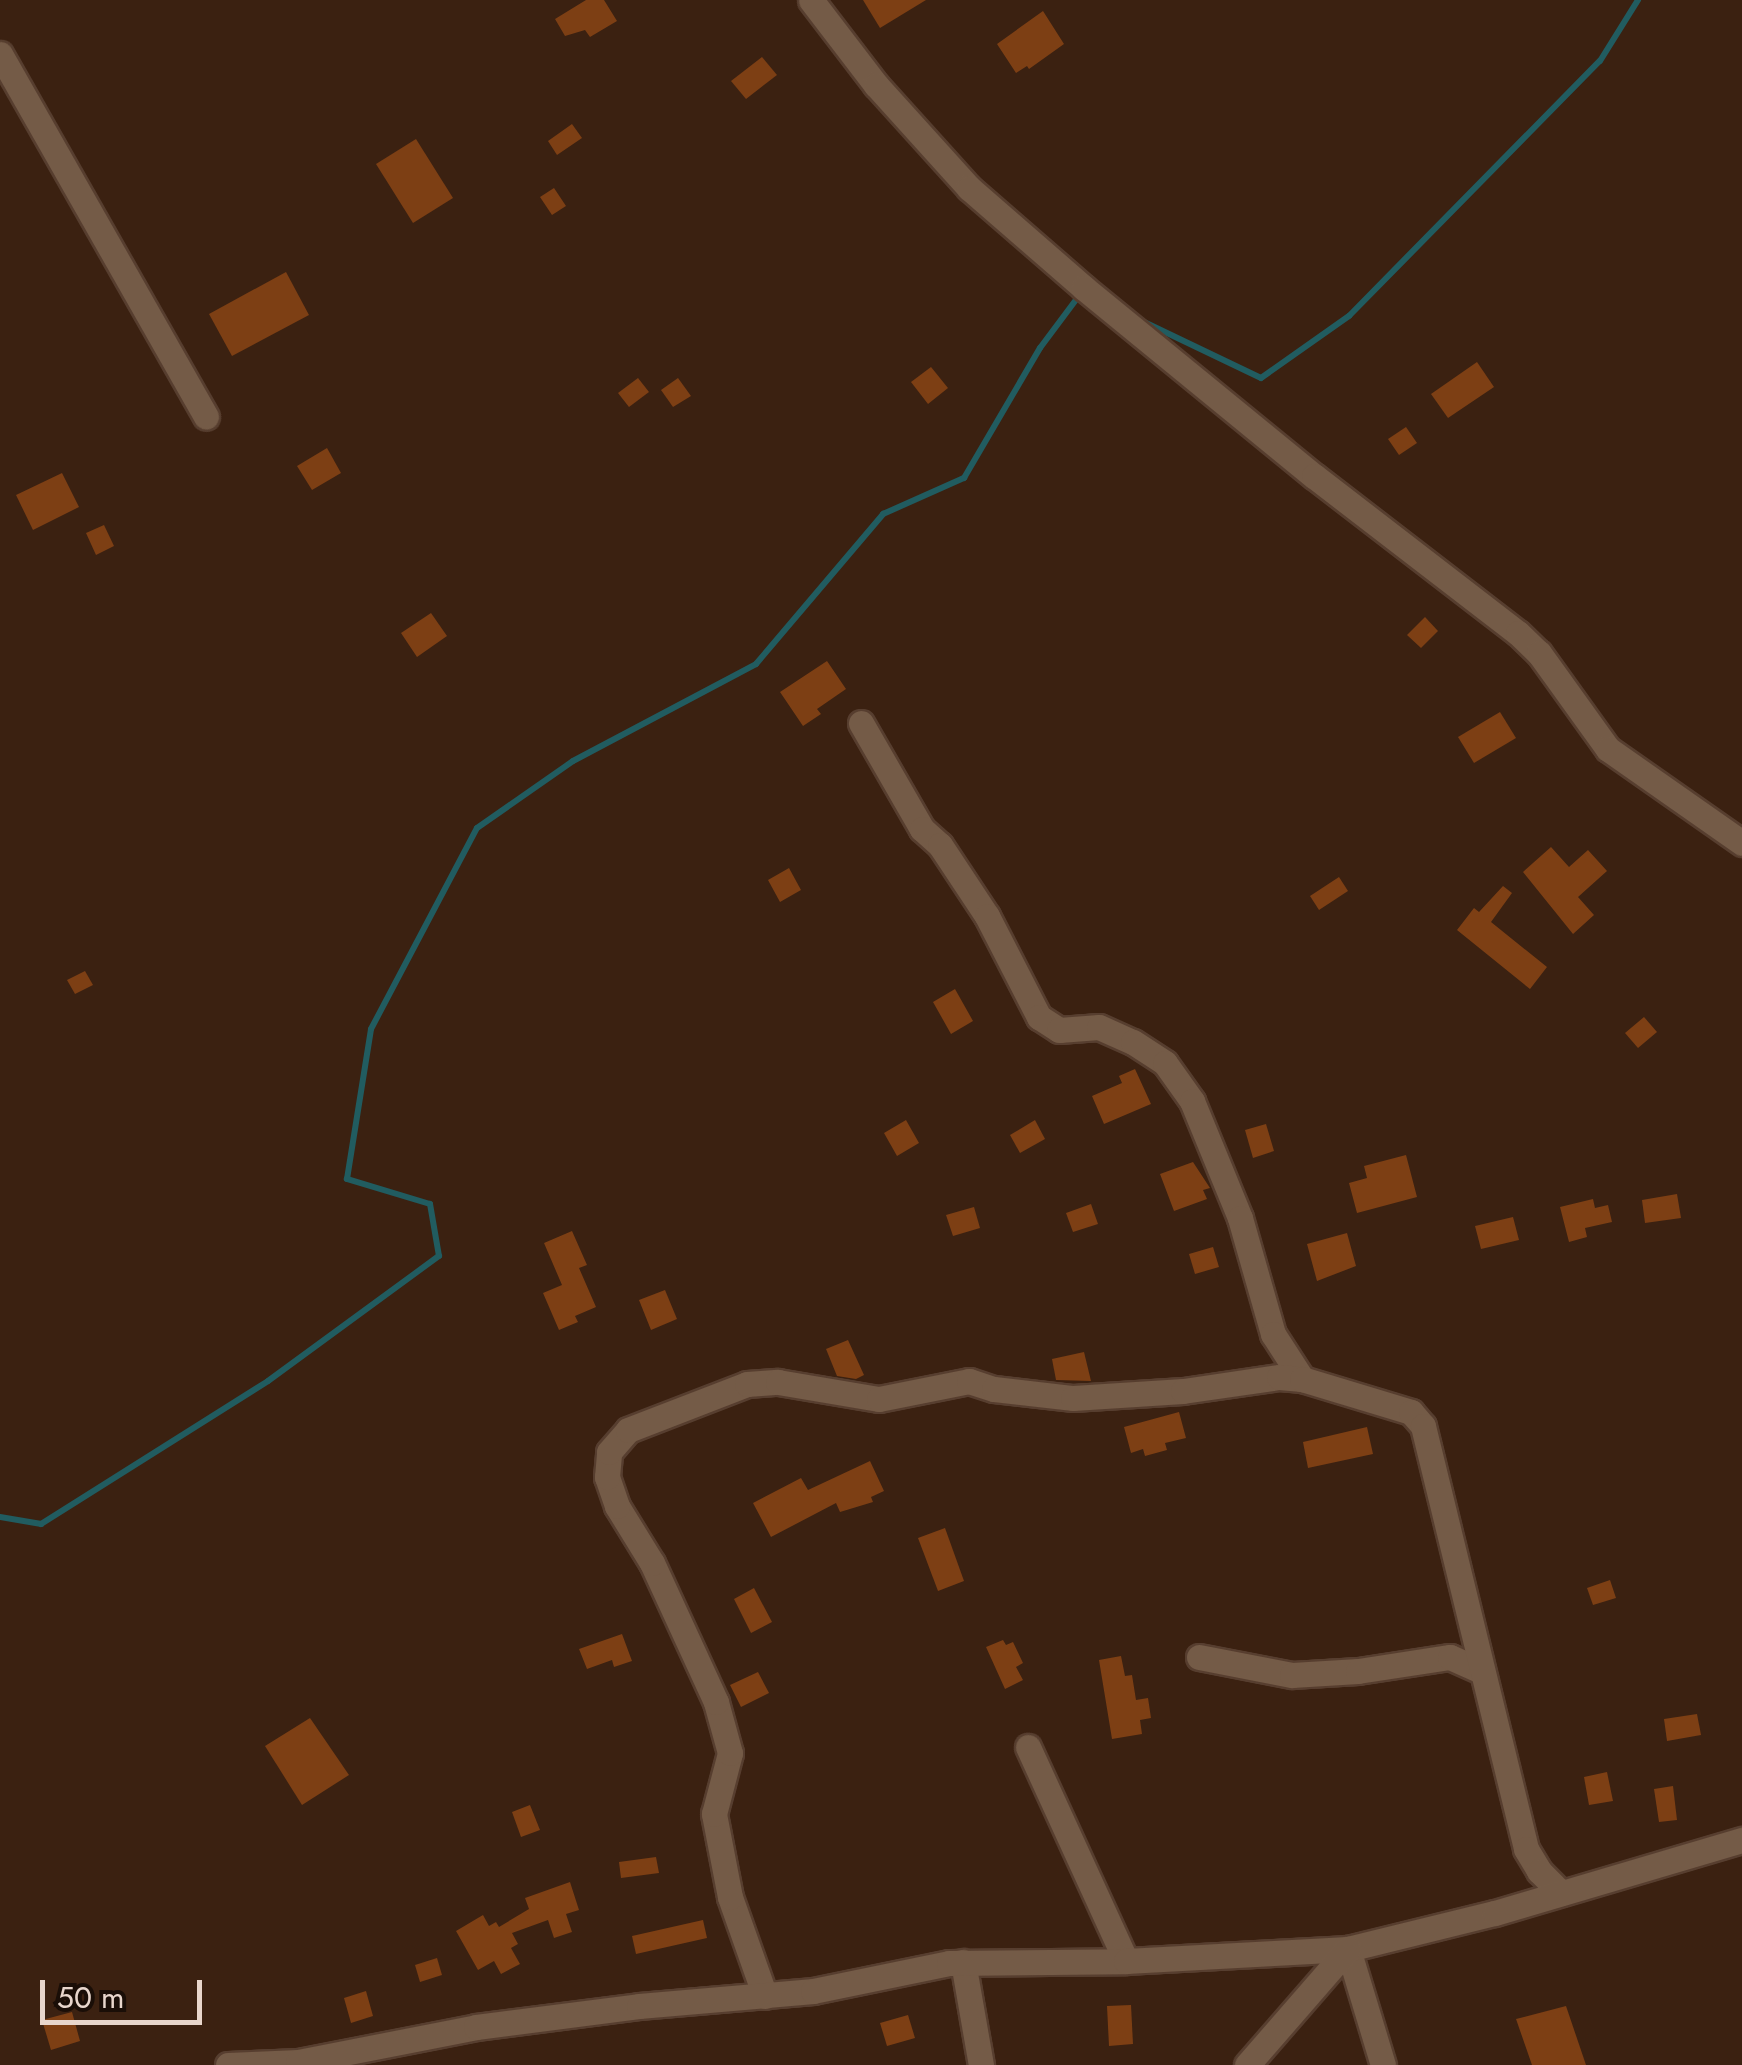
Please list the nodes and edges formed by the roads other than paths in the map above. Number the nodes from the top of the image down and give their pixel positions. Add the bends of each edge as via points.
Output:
1 (810, 0) edge
2 (0, 54) edge
3 (206, 417) dead end
4 (862, 722) dead end
5 (1742, 843) edge
6 (1302, 1378) junction
7 (1198, 1657) dead end
8 (1482, 1671) junction
9 (1028, 1747) dead end
10 (1742, 1840) edge
11 (1561, 1893) junction
12 (1348, 1949) junction
13 (1126, 1961) junction
14 (963, 1962) junction
15 (765, 1996) junction
16 (228, 2065) edge
17 (981, 2065) edge
18 (1247, 2065) edge
19 (1384, 2065) edge

1 - 5 street via 969,188 1269,440 1518,634 1608,749
2 - 3 street
4 - 6 street via 922,828 987,916 1039,1017 1059,1030 1099,1027 1133,1042 1166,1063 1192,1101 1240,1218 1273,1334
6 - 8 street via 1412,1412 1423,1426
6 - 15 street via 1073,1398 969,1382 879,1399 778,1382 747,1384 628,1430 610,1452 606,1477 716,1702 730,1753 714,1814 730,1897
7 - 8 street via 1292,1675 1450,1657
8 - 11 street via 1526,1850
9 - 13 street
10 - 11 street
11 - 12 street
12 - 13 street
12 - 18 street
12 - 19 street
13 - 14 street
14 - 15 street
14 - 17 street
15 - 16 street via 476,2027 298,2062

